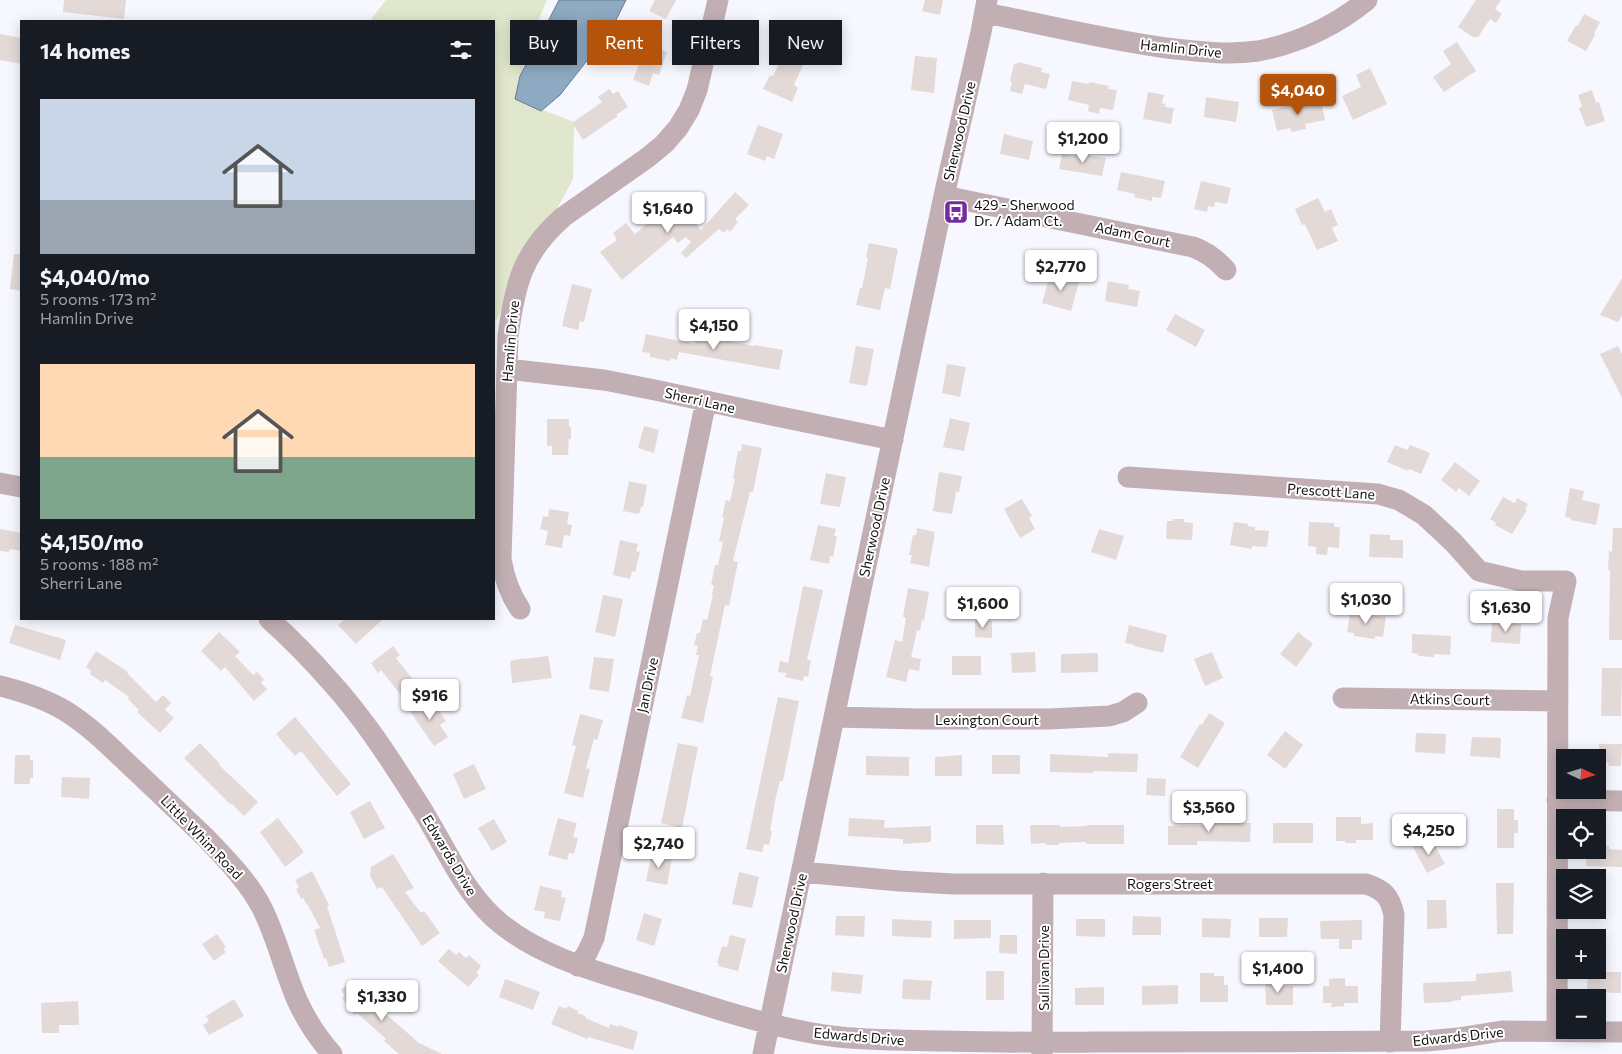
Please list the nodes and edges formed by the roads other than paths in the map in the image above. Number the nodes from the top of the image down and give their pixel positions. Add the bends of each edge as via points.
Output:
1 (718, 0) edge
2 (1367, 0) edge
3 (986, 6) edge
4 (944, 196) junction
5 (1226, 270) dead end
6 (507, 369) junction
7 (706, 401) junction
8 (893, 440) junction
9 (1128, 477) dead end
10 (0, 483) edge
11 (20, 487) edge
12 (520, 609) dead end
13 (270, 620) edge
14 (0, 686) edge
15 (1343, 698) dead end
16 (1558, 701) junction
17 (1137, 703) dead end
18 (834, 717) junction
19 (1557, 800) junction
20 (1622, 801) edge
21 (802, 872) junction
22 (1043, 883) junction
23 (578, 966) junction
24 (1557, 989) edge
25 (770, 1024) junction
26 (1556, 1031) edge
27 (1606, 1032) edge
28 (1622, 1032) edge
29 (1390, 1042) junction
30 (1457, 1046) edge
31 (1042, 1048) edge
32 (332, 1054) edge
33 (763, 1054) edge

1 - 6 street, Hamlin Drive via 697,90 678,128 647,158 550,228 526,261 512,303
2 - 3 street, Hamlin Drive via 1309,36 1266,49 1230,53 1146,45
3 - 4 street, Sherwood Drive
4 - 5 street, Adam Court via 1192,246 1215,258
4 - 8 street, Sherwood Drive
6 - 7 street, Sherri Lane via 604,380
6 - 12 street, Hamlin Drive via 502,559 504,576
7 - 8 street, Sherri Lane
7 - 23 street, Jan Drive via 594,938
8 - 18 street, Sherwood Drive
9 - 16 street, Prescott Lane via 1378,494 1399,500 1424,515 1480,570 1521,582 1566,581 1558,618
10 - 11 street
13 - 23 street, Edwards Drive via 330,680 358,716 419,803 478,902 514,934
14 - 32 street, Little Whim Road via 46,701 99,736 226,858 260,906 297,1001
15 - 16 street, Atkins Court
16 - 19 street
17 - 18 street, Lexington Court via 1109,716 1049,719
18 - 21 street, Sherwood Drive
19 - 20 street
19 - 24 street
21 - 22 street, Rogers Street via 954,884
21 - 25 street, Sherwood Drive
22 - 29 street, Rogers Street via 1366,884 1378,888 1391,903 1394,916
22 - 31 street, Sullivan Drive
23 - 25 street, Edwards Drive
25 - 31 street, Edwards Drive via 832,1036 876,1040
25 - 33 street, Sherwood Drive
26 - 30 street, Edwards Drive via 1502,1032
27 - 28 street, Edwards Drive
29 - 30 street, Edwards Drive via 1426,1041
29 - 31 street, Edwards Drive

